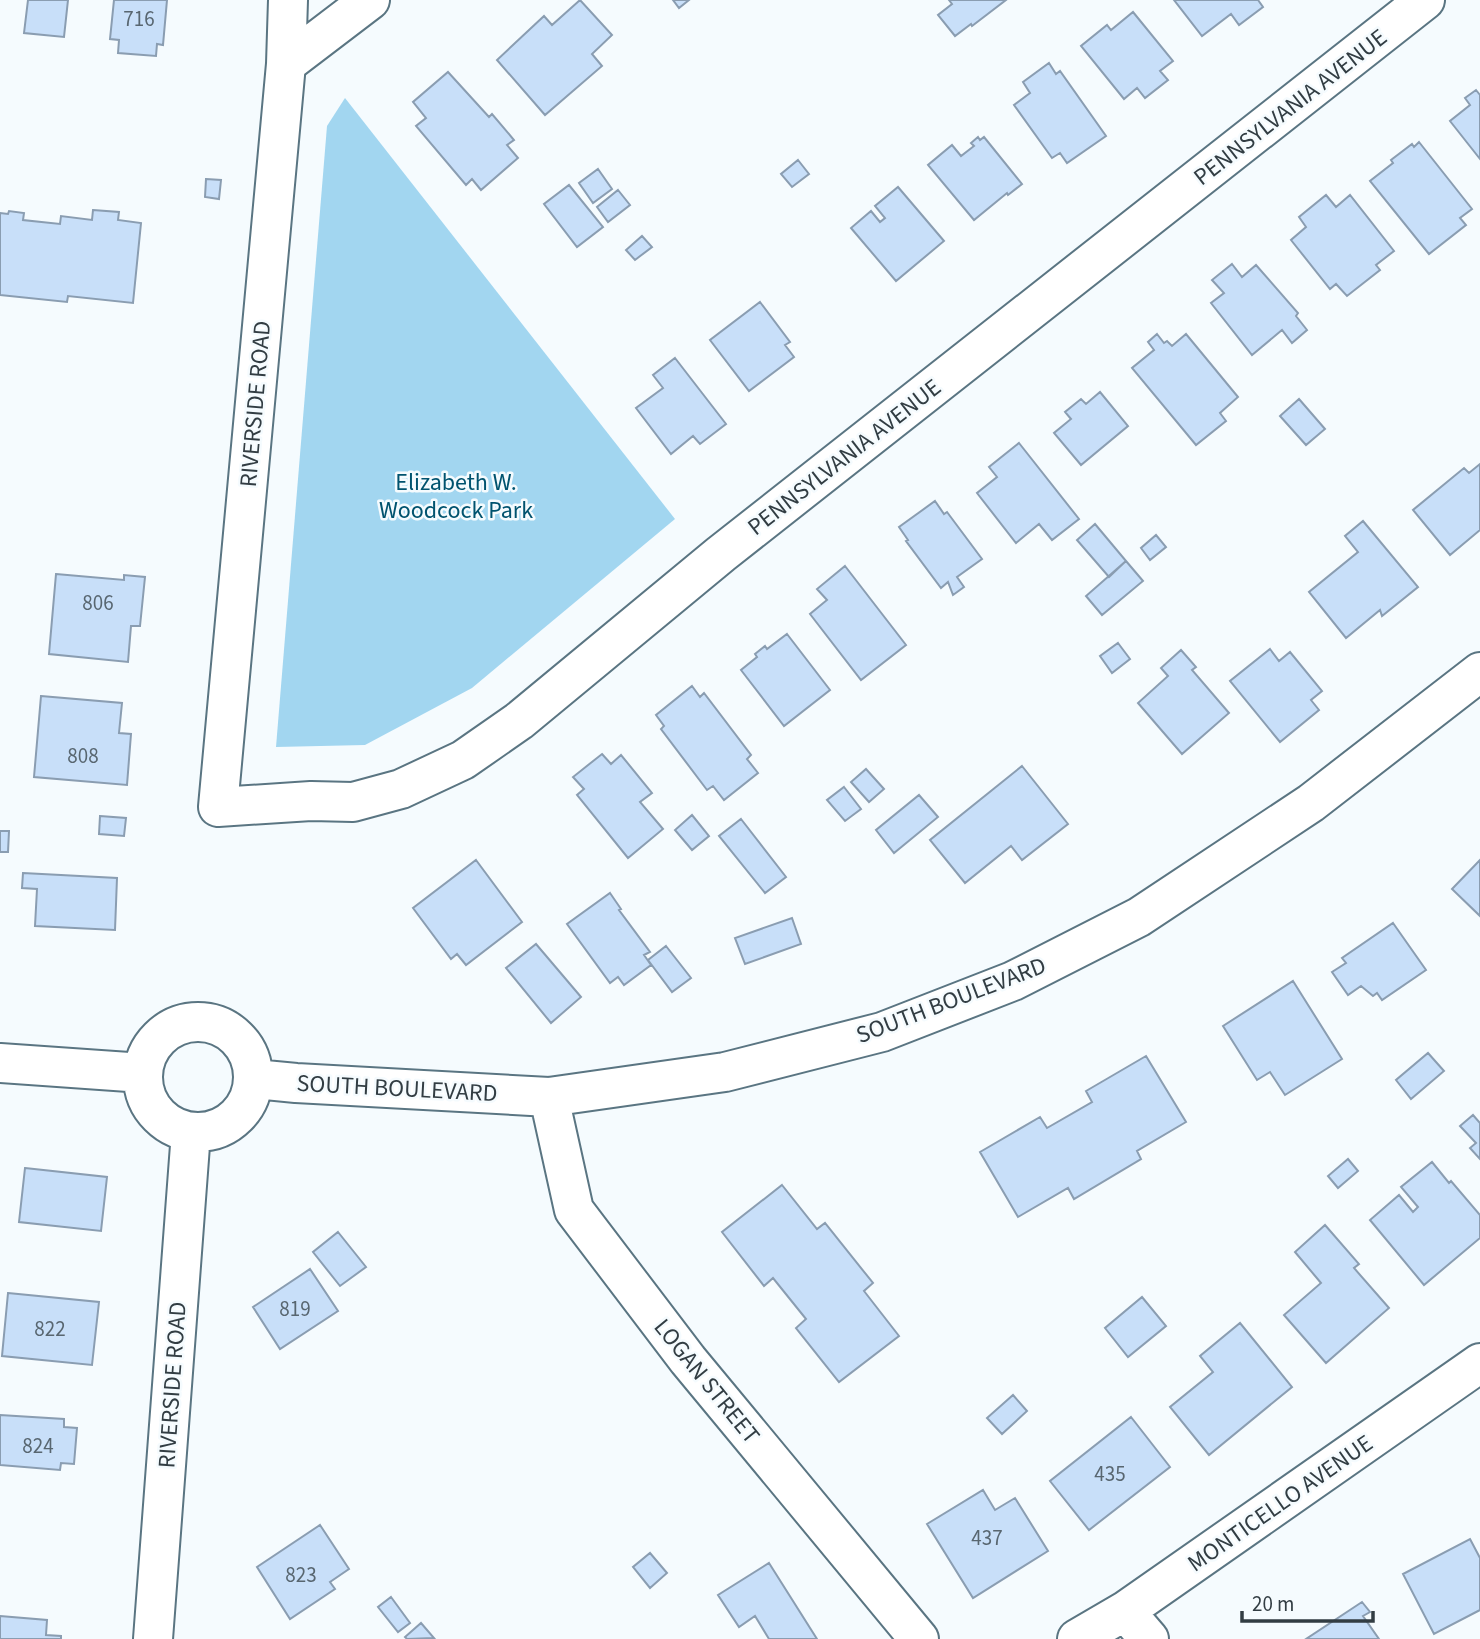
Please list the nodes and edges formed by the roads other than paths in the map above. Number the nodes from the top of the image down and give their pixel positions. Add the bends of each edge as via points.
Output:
1 (288, 0) edge
2 (370, 0) edge
3 (1425, 0) edge
4 (285, 64) junction
5 (1480, 672) edge
6 (218, 807) joint
7 (0, 1063) edge
8 (142, 1073) junction
9 (254, 1079) junction
10 (549, 1097) junction
11 (191, 1132) junction
12 (1480, 1363) edge
13 (1137, 1625) edge
14 (152, 1639) edge
15 (919, 1639) edge
16 (1077, 1639) edge

1 - 4 street, RIVERSIDE ROAD
2 - 4 street
3 - 6 street, PENNSYLVANIA AVENUE via 732,545 519,721 463,760 401,789 353,802
4 - 6 street, RIVERSIDE ROAD
5 - 10 street, SOUTH BOULEVARD via 1311,803 1174,894 1139,917 1013,981 882,1032 725,1072
7 - 8 street
8 - 9 street via 146,1056 168,1030 200,1021 232,1034 244,1047
8 - 11 street via 143,1090 155,1112 175,1128
9 - 10 street, SOUTH BOULEVARD
9 - 11 street via 239,1113 213,1130
10 - 15 street, LOGAN STREET via 574,1210 688,1360
11 - 14 street, RIVERSIDE ROAD
12 - 13 street, MONTICELLO AVENUE
13 - 16 street, MONTICELLO AVENUE

